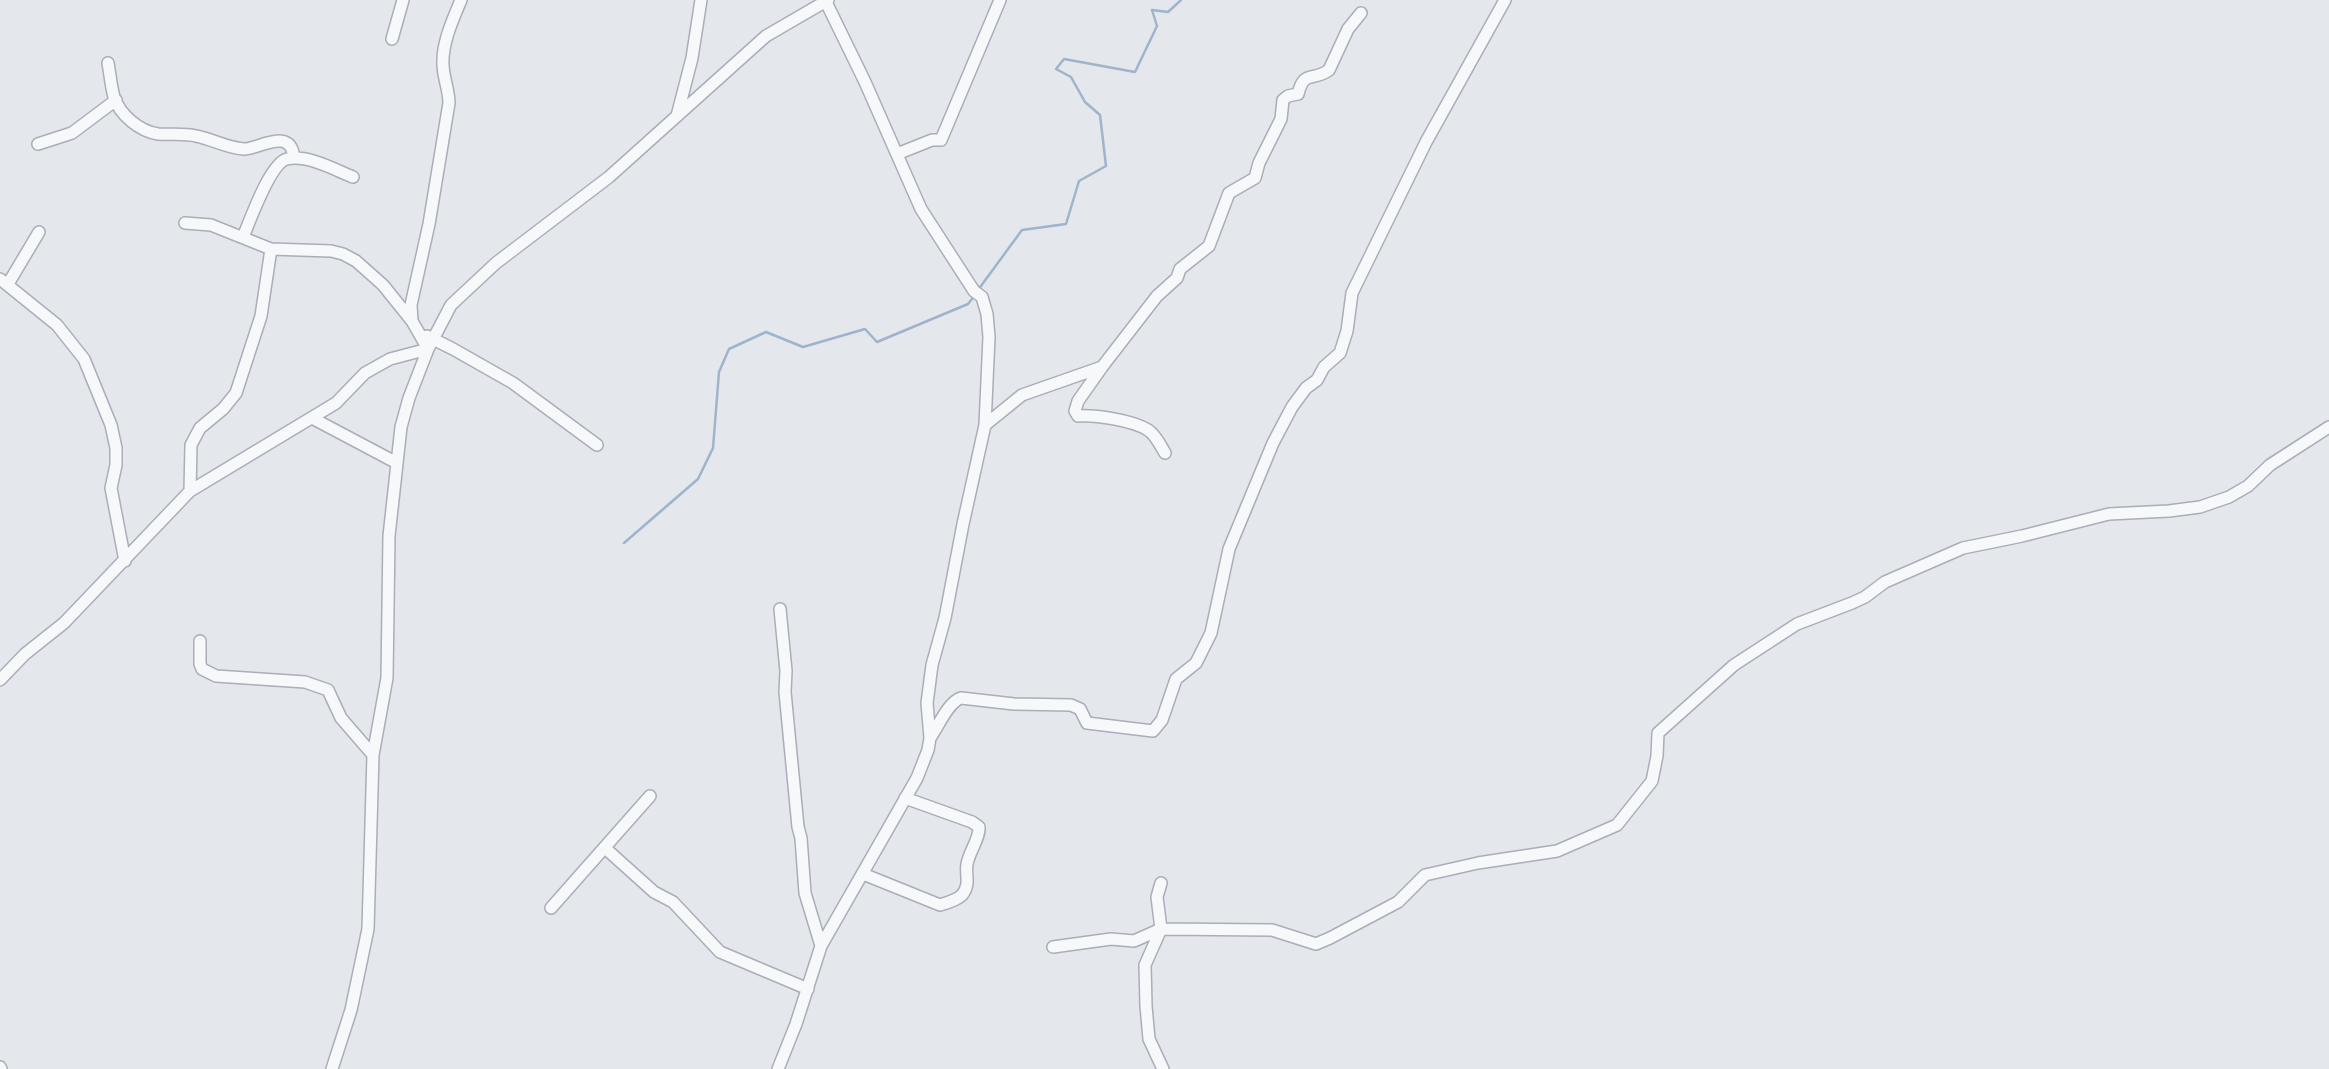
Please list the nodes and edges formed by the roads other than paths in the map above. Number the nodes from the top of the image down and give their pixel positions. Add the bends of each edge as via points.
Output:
1 (403, 0) edge
2 (461, 0) edge
3 (701, 0) edge
4 (1000, 0) edge
5 (1504, 0) edge
6 (827, 1) edge
7 (1361, 13) dead end
8 (392, 39) dead end
9 (108, 63) dead end
10 (116, 100) junction
11 (677, 116) junction
12 (38, 144) dead end
13 (897, 154) junction
14 (294, 158) junction
15 (353, 177) dead end
16 (185, 223) dead end
17 (39, 232) dead end
18 (243, 237) junction
19 (271, 250) junction
20 (4, 281) edge
21 (412, 321) junction
22 (431, 344) junction
23 (1102, 367) junction
24 (312, 418) junction
25 (986, 425) junction
26 (2329, 427) edge
27 (597, 445) dead end
28 (1165, 452) dead end
29 (397, 463) junction
30 (190, 491) junction
31 (125, 561) junction
32 (780, 609) dead end
33 (200, 641) dead end
34 (0, 680) edge
35 (930, 738) junction
36 (373, 754) junction
37 (650, 796) dead end
38 (905, 798) junction
39 (605, 848) junction
40 (863, 874) junction
41 (1161, 883) dead end
42 (551, 908) dead end
43 (1161, 929) junction
44 (821, 946) junction
45 (1053, 947) dead end
46 (808, 989) junction
47 (332, 1069) edge
48 (778, 1069) edge
49 (1163, 1069) edge

1 - 8 street
2 - 21 street via 449,30 443,64 449,103 429,224 411,306
3 - 11 street via 692,58
4 - 13 street via 942,140 932,140
5 - 35 street via 1426,142 1352,293 1340,353 1306,388 1273,443 1229,549 1211,633 1196,663 1176,679 1162,720 1153,730 1087,723 1080,708 1071,705 1014,704 962,698 956,699
6 - 11 street via 766,36
6 - 13 street
7 - 23 street via 1348,29 1329,70 1304,78 1298,94 1283,100 1281,119 1254,178 1229,193 1209,246 1180,269 1177,278 1157,296
9 - 10 street
10 - 12 street via 72,133
10 - 14 street via 125,116 140,128 157,134 196,135 247,149 279,141 288,145
11 - 22 street via 609,177 496,263 451,305
13 - 25 street via 921,209 978,294 987,314
14 - 15 street
14 - 18 street via 285,159 277,165
16 - 18 street via 211,225
17 - 20 street
18 - 19 street
19 - 21 street via 331,251 356,261 383,285
19 - 30 street via 261,316 236,393 223,410 200,428 191,445
20 - 31 street via 57,325 84,359 111,425 116,448 111,488
21 - 22 street
22 - 24 street via 390,359 365,373 336,403
22 - 27 street via 513,383
22 - 29 street via 401,427
23 - 25 street via 1022,394
23 - 28 street via 1078,401 1075,411 1078,416 1108,418 1148,430
24 - 29 street
24 - 30 street
25 - 35 street via 932,665 926,703
26 - 43 street via 2270,465 2248,486 2229,498 2192,508 2109,514 1963,548 1885,582 1852,604 1797,624 1734,665 1658,733 1652,781 1617,826 1557,851 1425,875 1398,902 1316,944 1272,930
29 - 36 street via 388,536 387,678
30 - 31 street
31 - 34 street
32 - 44 street via 805,893
33 - 36 street via 200,664 209,674 304,682 328,690 341,718
35 - 38 street via 920,771
36 - 47 street via 368,929 352,1010
37 - 39 street
38 - 40 street
38 - 40 street via 979,827 980,832 966,866 969,881 962,895 940,905
39 - 42 street
39 - 46 street via 654,892 672,902 720,952
40 - 44 street
41 - 43 street via 1157,897
43 - 45 street via 1134,942 1111,939
43 - 49 street via 1145,965 1149,1039
44 - 46 street
46 - 48 street

